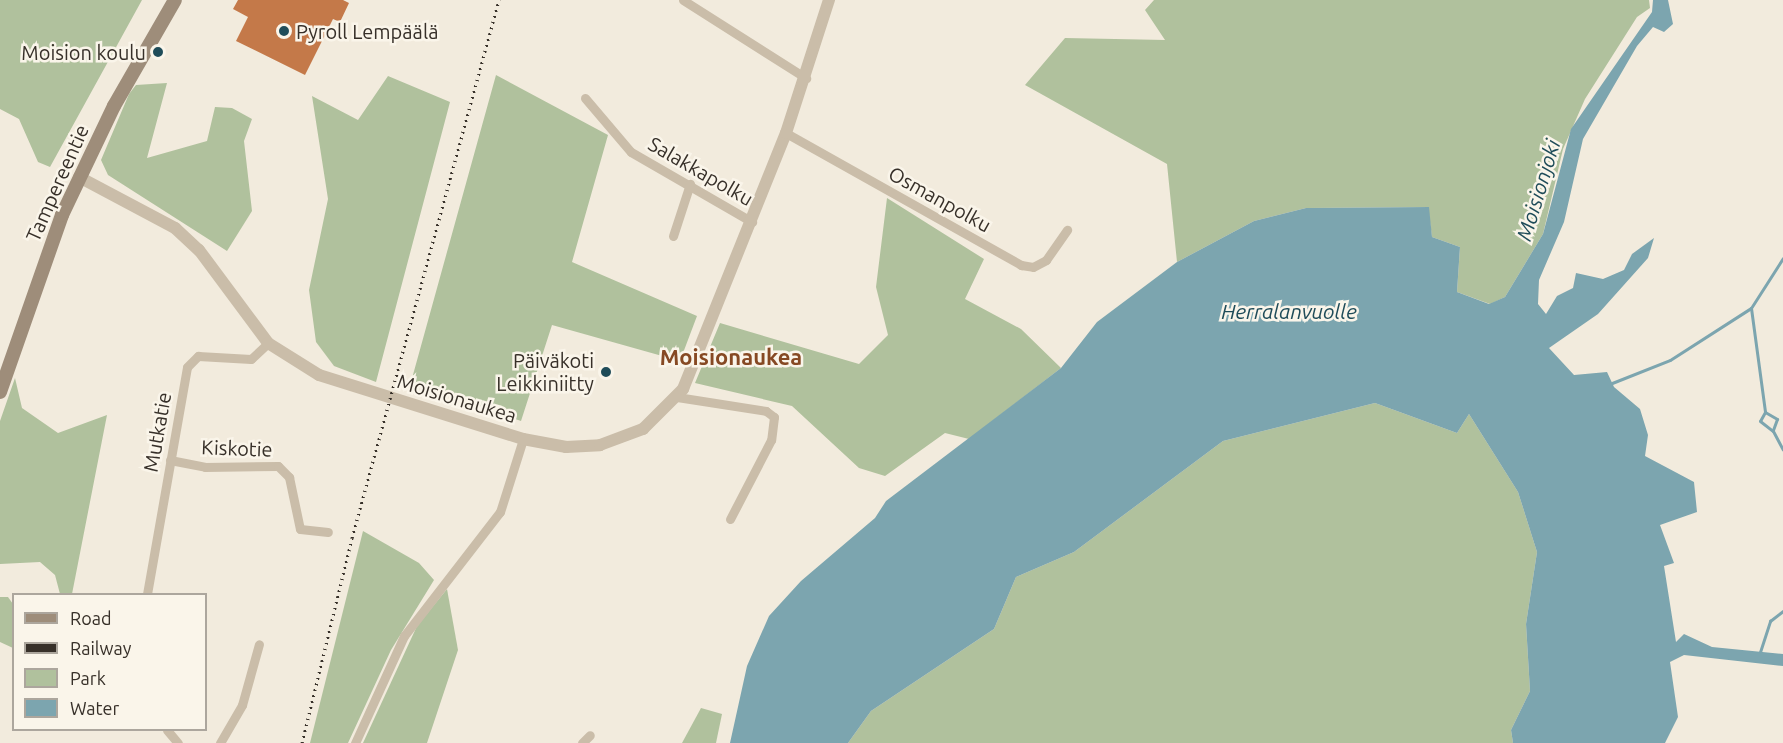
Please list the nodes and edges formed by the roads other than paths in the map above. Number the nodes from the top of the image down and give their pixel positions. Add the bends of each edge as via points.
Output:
1 (175, 0) edge
2 (683, 0) edge
3 (829, 0) edge
4 (806, 78) junction
5 (585, 98) dead end
6 (786, 133) junction
7 (79, 177) junction
8 (690, 184) junction
9 (752, 222) junction
10 (1066, 230) dead end
11 (673, 236) dead end
12 (268, 343) junction
13 (0, 392) edge
14 (677, 397) junction
15 (523, 439) junction
16 (170, 460) junction
17 (730, 519) dead end
18 (328, 532) dead end
19 (147, 593) edge
20 (259, 644) dead end
21 (169, 731) edge
22 (590, 735) dead end
23 (178, 743) edge
24 (220, 743) edge
25 (355, 743) edge
26 (582, 743) edge

1 - 7 main road, Tampereentie
2 - 4 street
3 - 4 street, Moisionaukea
4 - 6 street, Moisionaukea
5 - 8 street, Salakkapolku via 632,152
6 - 9 street, Moisionaukea
6 - 10 street, Osmanpolku via 1021,265 1033,267 1046,260
7 - 12 street, Moisionaukea via 175,228 199,249
7 - 13 main road, Tampereentie via 45,256
8 - 9 street, Salakkapolku
8 - 11 street
9 - 14 street, Moisionaukea
12 - 15 street, Moisionaukea via 297,363 346,385
12 - 16 street, Mutkatie via 244,360 198,356 191,360
14 - 15 street, Moisionaukea via 643,429 600,445 566,447
14 - 17 street via 756,409 774,417 771,440
15 - 25 street via 500,512 404,636
16 - 18 street, Kiskotie via 205,467 278,466 289,477 300,529
16 - 19 street, Mutkatie
20 - 24 street via 242,705
21 - 23 street
22 - 26 street

